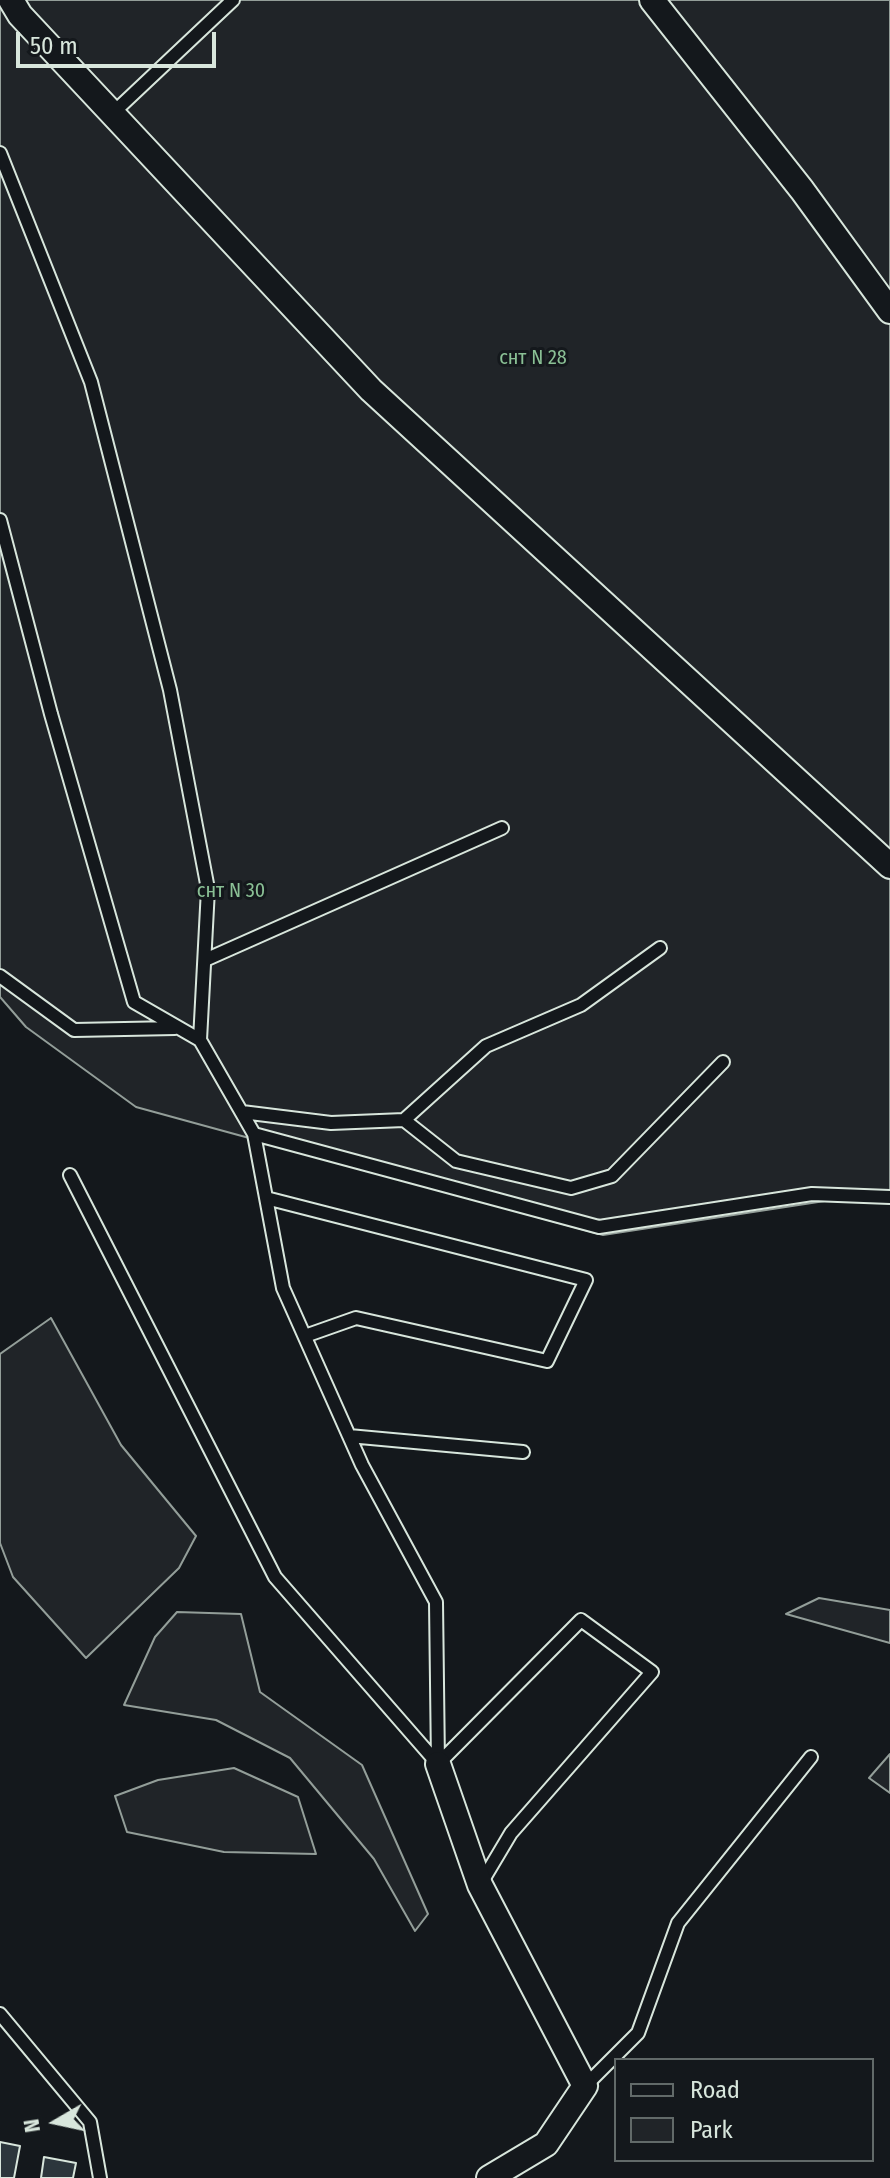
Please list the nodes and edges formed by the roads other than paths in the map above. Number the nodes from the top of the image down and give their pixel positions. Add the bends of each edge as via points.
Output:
1 (11, 0) edge
2 (233, 0) edge
3 (652, 0) edge
4 (112, 114) junction
5 (0, 153) edge
6 (890, 311) edge
7 (0, 520) edge
8 (502, 828) dead end
9 (890, 866) edge
10 (660, 948) dead end
11 (205, 960) junction
12 (0, 976) edge
13 (179, 1027) junction
14 (200, 1040) junction
15 (723, 1062) dead end
16 (242, 1112) junction
17 (404, 1120) junction
18 (254, 1134) junction
19 (70, 1175) dead end
20 (890, 1197) edge
21 (266, 1198) junction
22 (305, 1336) junction
23 (349, 1436) junction
24 (523, 1452) dead end
25 (811, 1757) dead end
26 (438, 1764) junction
27 (480, 1885) junction
28 (0, 2014) edge
29 (585, 2086) junction
30 (100, 2178) edge
31 (489, 2178) edge

1 - 4 street
2 - 4 lane
3 - 6 street
4 - 9 street via 371,390
5 - 11 lane via 91,382 166,675 208,889
7 - 13 lane via 134,1002
8 - 11 lane
10 - 17 lane via 581,1005 486,1046
11 - 14 lane
12 - 13 lane via 74,1030
13 - 14 lane
14 - 16 lane
15 - 17 lane via 612,1176 571,1188 456,1161
16 - 17 lane via 331,1123
16 - 18 lane
18 - 20 lane via 599,1227 812,1194
18 - 21 lane
19 - 26 lane via 275,1577
21 - 22 lane via 283,1288
21 - 22 lane via 586,1280 547,1361 356,1318
22 - 23 lane
23 - 24 lane
23 - 26 lane via 436,1602
25 - 29 lane via 678,1923 638,2033
26 - 27 street
26 - 27 lane via 581,1620 652,1672 511,1833
27 - 29 street
28 - 30 lane via 90,2122
29 - 31 street via 546,2144

